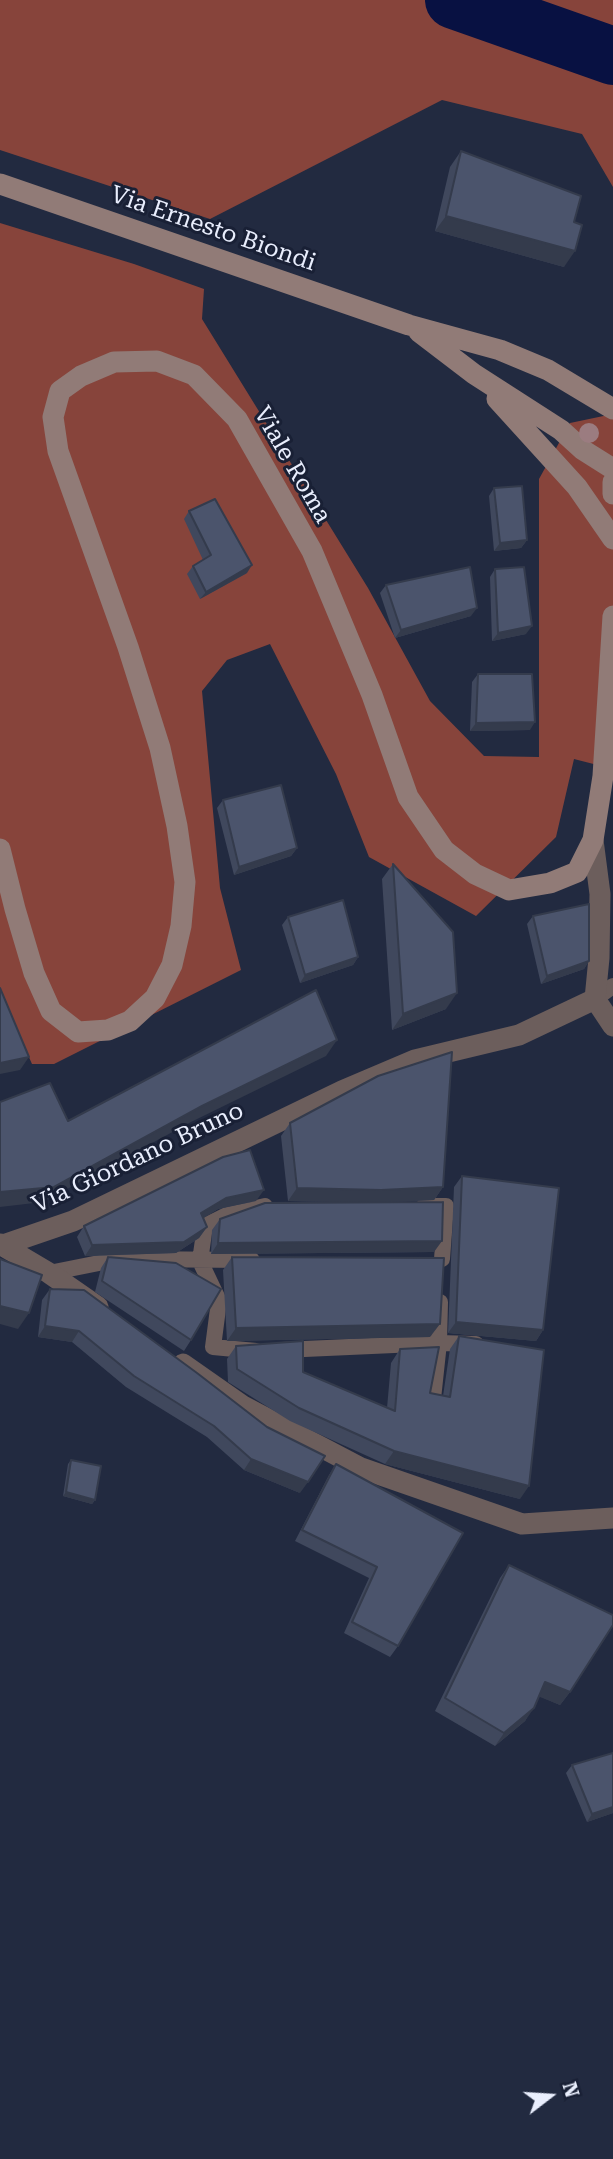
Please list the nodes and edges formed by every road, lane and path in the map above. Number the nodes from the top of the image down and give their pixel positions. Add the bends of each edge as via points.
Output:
1 (0, 184) edge
2 (409, 325) junction
3 (474, 374) junction
4 (613, 408) edge
5 (613, 469) edge
6 (613, 482) edge
7 (613, 494) edge
8 (613, 539) edge
9 (613, 616) edge
10 (593, 840) junction
11 (0, 849) edge
12 (613, 986) edge
13 (595, 999) junction
14 (613, 1026) edge
15 (287, 1206) edge
16 (408, 1207) edge
17 (2, 1244) edge
18 (265, 1260) edge
19 (200, 1261) junction
20 (49, 1273) junction
21 (116, 1318) edge
22 (439, 1343) junction
23 (494, 1346) edge
24 (213, 1347) junction
25 (171, 1356) edge
26 (193, 1371) junction
27 (433, 1399) edge
28 (613, 1518) edge

1 - 2 street, Via Ernesto Biondi
2 - 3 street
2 - 4 street via 500,350 548,370
3 - 5 street
3 - 8 street via 578,487
6 - 7 street
9 - 10 street, Viale Roma via 603,776
10 - 11 street, Viale Roma via 577,872 550,883 509,890 475,874 444,849 408,797 372,695 312,551 237,419 194,374 157,361 114,362 81,376 60,391 53,417 58,451 160,748 185,882 172,965 155,998 130,1021 108,1030 78,1032 51,1011 34,974
10 - 13 street via 600,894
12 - 13 lane, Via Giordano Bruno
13 - 14 street
13 - 17 street, Via Giordano Bruno via 519,1035 415,1060 73,1222
15 - 19 lane via 260,1206 227,1214 205,1226
16 - 22 lane via 446,1206 438,1270
17 - 20 street, Via Giordano Bruno
18 - 19 lane
19 - 20 lane via 119,1259
19 - 24 lane via 219,1301
20 - 21 street, Via Giordano Bruno
22 - 23 lane
22 - 24 lane via 259,1351
22 - 27 lane
24 - 26 lane
25 - 26 street
26 - 28 street via 243,1406 373,1473 522,1524

